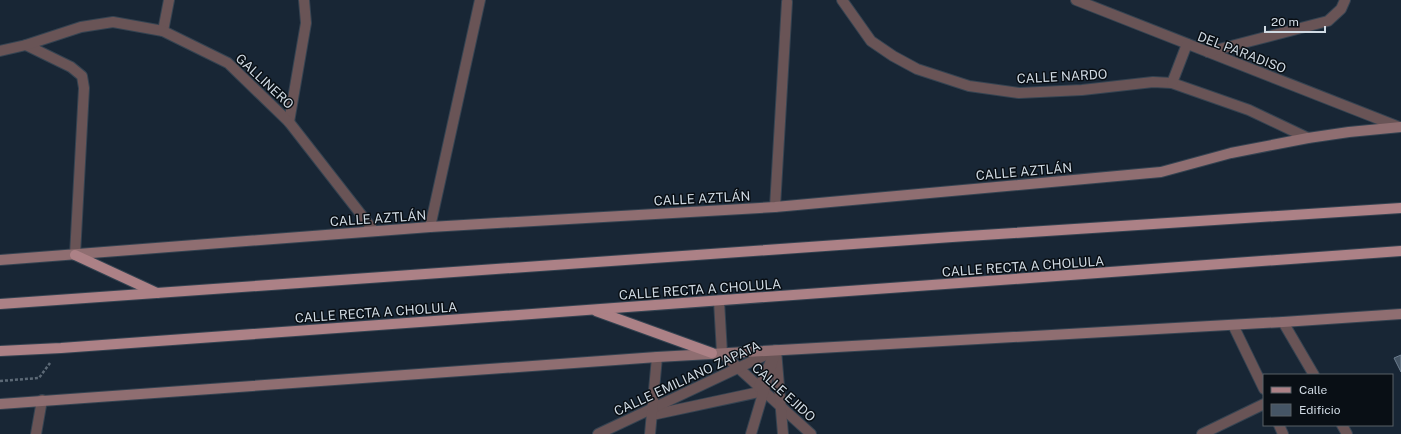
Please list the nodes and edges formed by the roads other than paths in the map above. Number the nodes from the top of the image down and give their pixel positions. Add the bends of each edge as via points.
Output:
1 (170, 0) edge
2 (304, 0) edge
3 (480, 0) edge
4 (842, 0) edge
5 (1076, 0) edge
6 (1345, 0) edge
7 (787, 2) dead end
8 (163, 31) junction
9 (1187, 44) junction
10 (26, 45) junction
11 (0, 51) edge
12 (1208, 52) junction
13 (1172, 84) junction
14 (289, 122) junction
15 (1400, 127) edge
16 (1308, 138) junction
17 (776, 207) junction
18 (1401, 208) edge
19 (430, 227) junction
20 (374, 231) junction
21 (1401, 251) edge
22 (75, 255) junction
23 (0, 260) edge
24 (159, 294) junction
25 (719, 300) junction
26 (0, 304) edge
27 (592, 309) junction
28 (1401, 314) edge
29 (1283, 322) junction
30 (1233, 325) junction
31 (776, 350) junction
32 (0, 351) edge
33 (717, 353) junction
34 (657, 357) junction
35 (738, 368) junction
36 (1313, 374) edge
37 (1263, 387) edge
38 (762, 389) junction
39 (42, 400) junction
40 (0, 404) edge
41 (1263, 404) edge
42 (781, 406) junction
43 (652, 411) junction
44 (36, 434) edge
45 (598, 434) edge
46 (650, 434) edge
47 (744, 434) edge
48 (751, 434) edge
49 (783, 434) edge
50 (811, 434) edge
51 (1202, 434) edge

1 - 8 street
2 - 14 street via 306,22
3 - 19 street
4 - 13 street, CALLE NARDO via 871,42 917,69 969,86 1019,93 1082,90 1153,82
5 - 9 street, DEL PARADISO
6 - 12 street via 1341,9 1328,22
7 - 17 street
8 - 10 street, GALLINERO via 113,22 81,27
8 - 14 street, GALLINERO via 228,63
9 - 12 street, DEL PARADISO
9 - 13 street
10 - 11 street, GALLINERO
10 - 22 street via 71,67 82,76 84,88
12 - 15 street, DEL PARADISO
13 - 16 street, CALLE NARDO via 1249,110
14 - 20 street, GALLINERO
15 - 16 main road, CALLE AZTLÁN
16 - 17 main road, CALLE AZTLÁN via 1160,172
17 - 19 main road, CALLE AZTLÁN
18 - 24 main road via 952,237
19 - 20 main road, CALLE AZTLÁN
20 - 22 main road, CALLE AZTLÁN
21 - 25 main road, CALLE RECTA A CHOLULA
22 - 23 main road, CALLE AZTLÁN
22 - 24 main road
24 - 26 main road
25 - 27 main road, CALLE RECTA A CHOLULA
25 - 33 street
27 - 32 main road, CALLE RECTA A CHOLULA
27 - 33 main road
28 - 29 main road
29 - 30 main road
29 - 36 street
30 - 31 main road
30 - 37 street
31 - 33 main road
31 - 35 street, CALLE EMILIANO ZAPATA
31 - 38 street
31 - 42 street, CALLE EMILIANO ZAPATA
33 - 34 main road
33 - 35 street, CALLE EJIDO
34 - 39 main road
34 - 43 street
35 - 38 street, CALLE EJIDO
35 - 43 street, CALLE EMILIANO ZAPATA
38 - 42 street, CALLE EJIDO
38 - 43 street
38 - 47 street
38 - 48 street
39 - 40 main road
39 - 44 street
41 - 51 street
42 - 49 street, CALLE EMILIANO ZAPATA
42 - 50 street, CALLE EJIDO
43 - 45 street, CALLE EMILIANO ZAPATA
43 - 46 street

